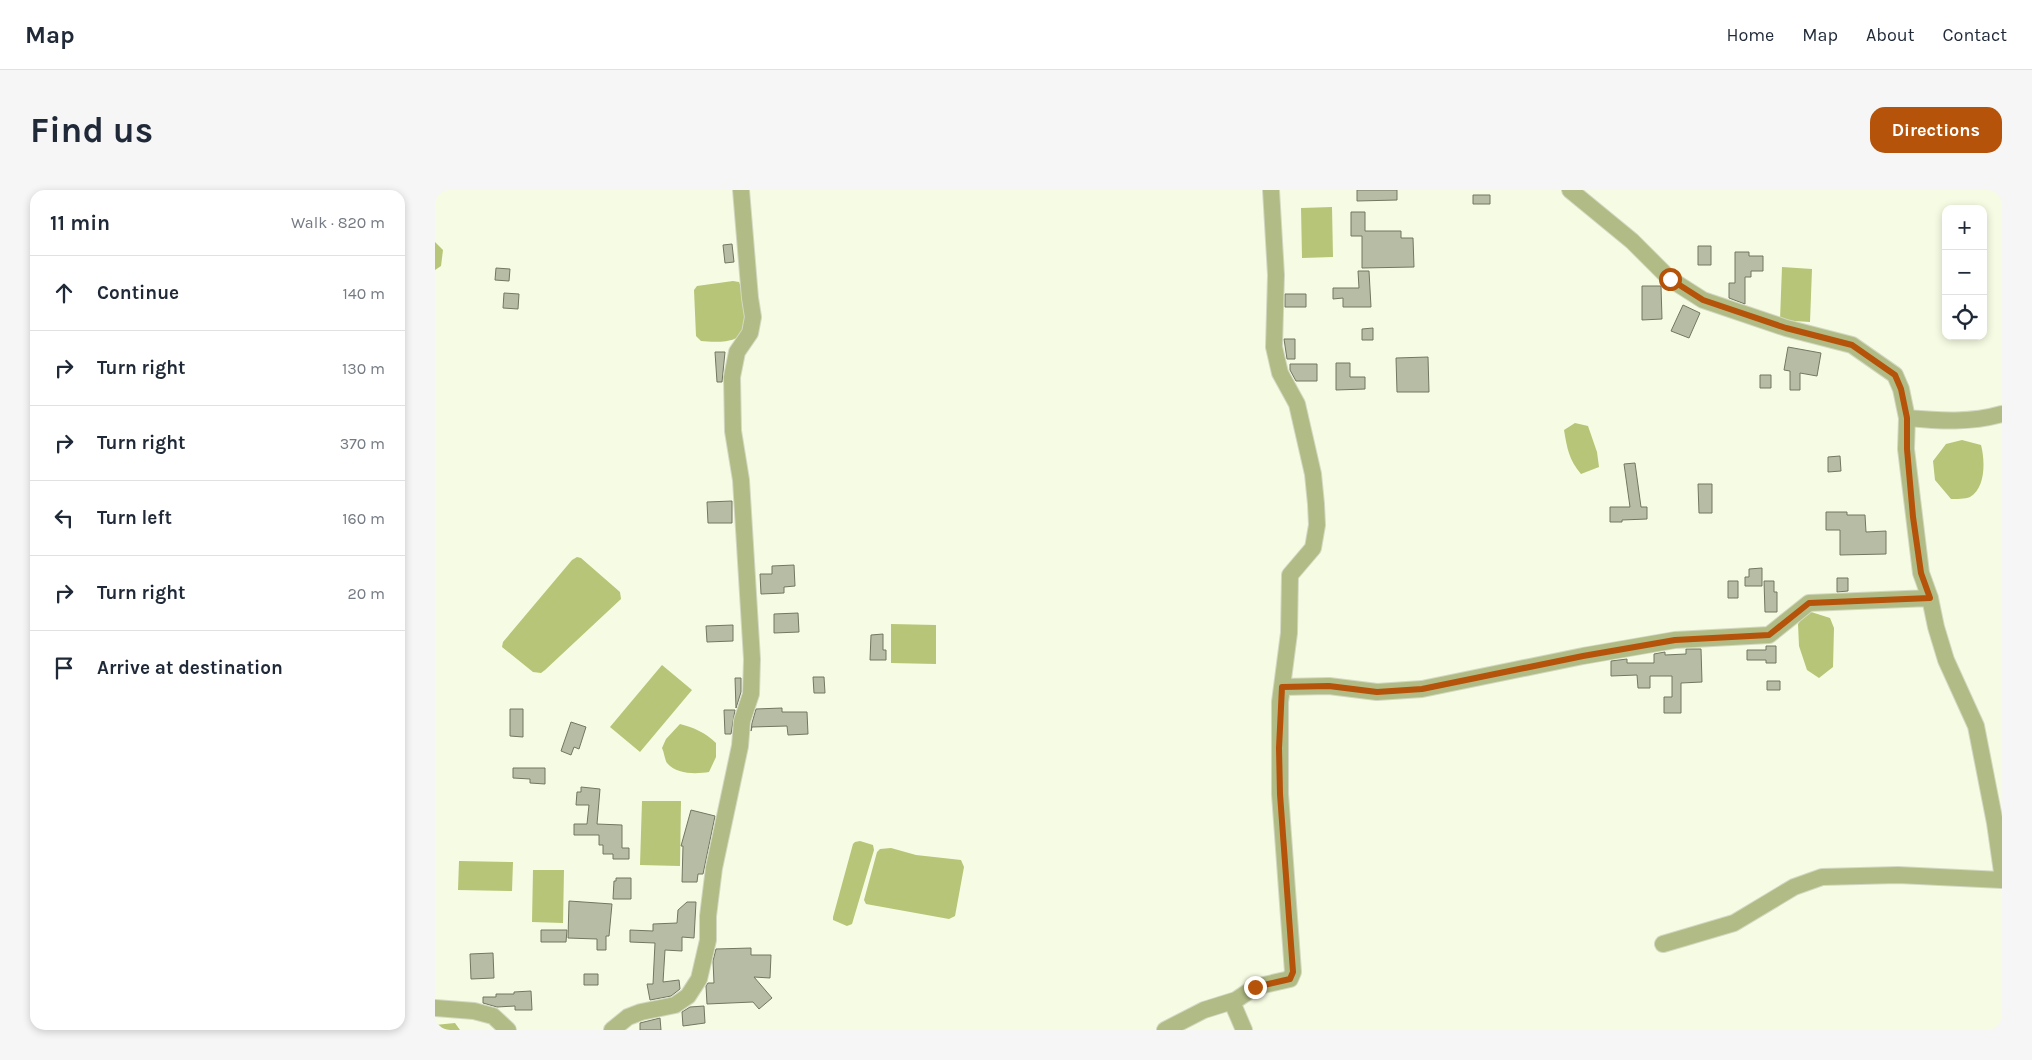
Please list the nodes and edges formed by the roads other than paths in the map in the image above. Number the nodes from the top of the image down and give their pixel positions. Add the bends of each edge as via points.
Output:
1 (741, 190) edge
2 (1271, 190) edge
3 (1569, 190) edge
4 (2002, 414) edge
5 (1907, 418) junction
6 (1930, 598) junction
7 (1282, 687) junction
8 (2002, 872) edge
9 (2002, 880) edge
10 (1663, 944) dead end
11 (1232, 1002) junction
12 (435, 1008) edge
13 (508, 1030) edge
14 (612, 1030) edge
15 (1165, 1030) edge
16 (1244, 1030) edge

1 - 14 street via 753,316 750,333 737,352 732,377 733,431 741,480 752,659 751,694 742,721 740,746 714,868 707,940 699,979 688,996 675,1005 628,1016
2 - 7 street via 1276,275 1274,347 1281,373 1297,404 1313,474 1317,525 1313,548 1290,575 1289,633
3 - 5 street via 1632,241 1670,279 1703,300 1786,328 1852,345 1895,375
4 - 5 street via 1977,420
5 - 6 street via 1913,517 1921,573
6 - 7 street via 1809,603 1769,635 1675,640 1422,689 1377,692 1329,686
6 - 8 street via 1946,660 1976,726
7 - 11 street via 1280,794 1293,972 1290,979 1255,987
9 - 10 street via 1898,875 1822,877 1794,886 1734,923
11 - 15 street via 1204,1010
11 - 16 street
12 - 13 street via 493,1016

